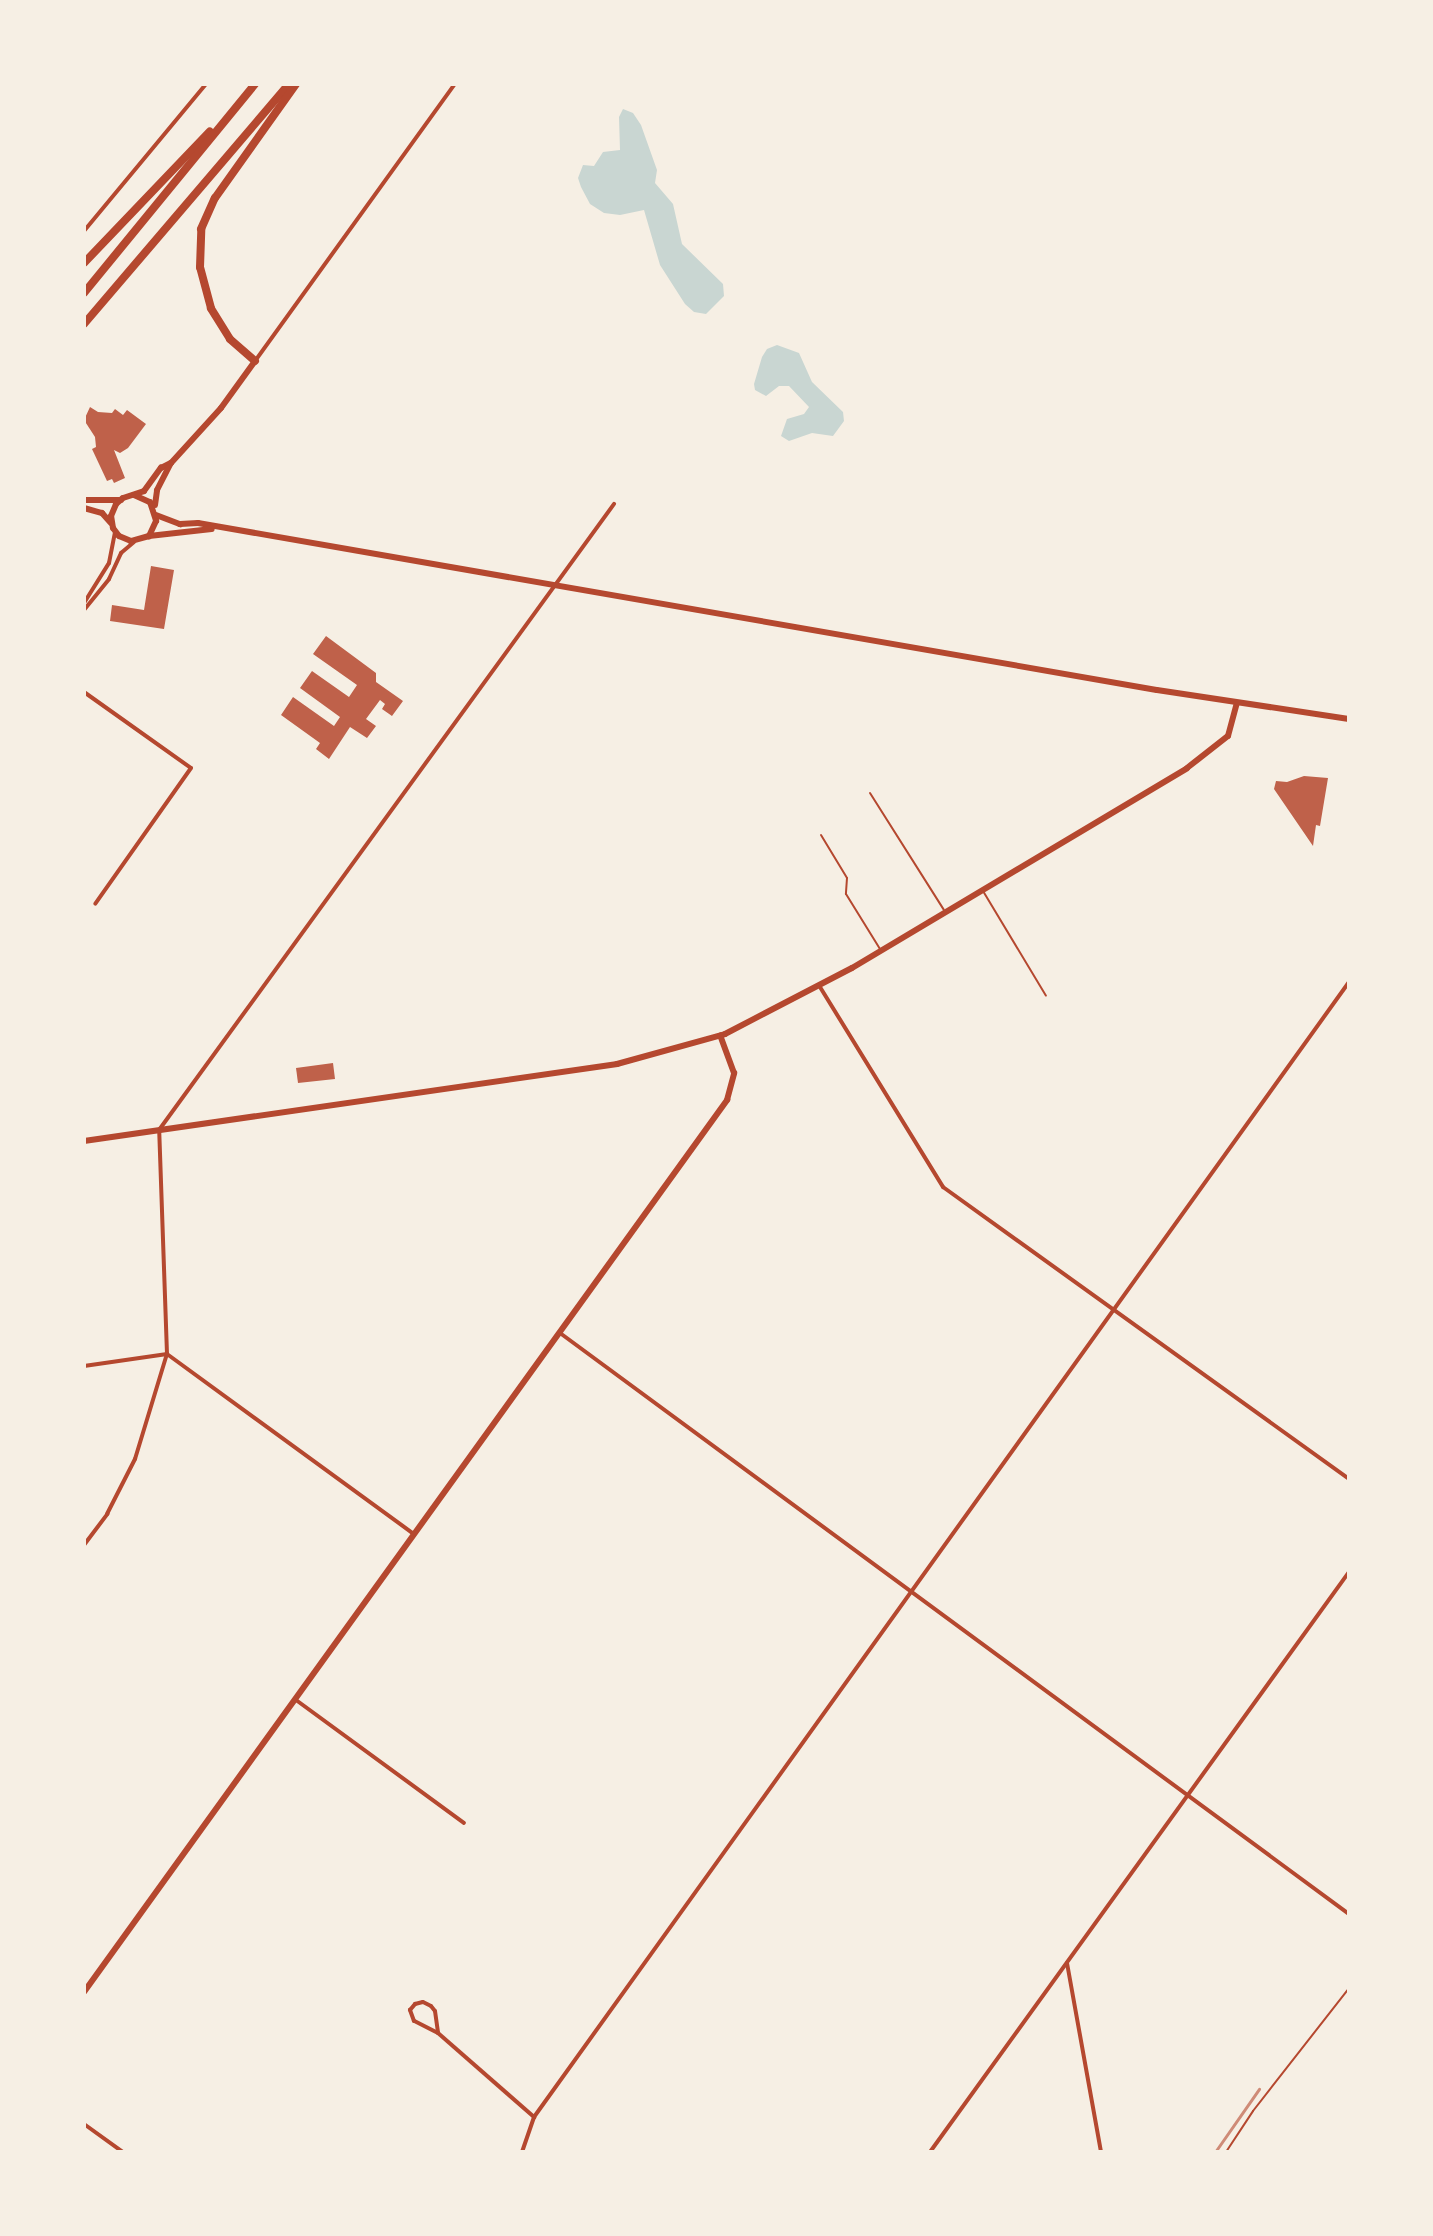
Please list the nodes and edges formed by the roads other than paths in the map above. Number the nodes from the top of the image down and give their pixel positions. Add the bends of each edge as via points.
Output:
1 (206, 84) edge
2 (255, 84) edge
3 (289, 84) edge
4 (296, 84) edge
5 (455, 84) edge
6 (84, 231) edge
7 (84, 263) edge
8 (84, 293) edge
9 (84, 324) edge
10 (255, 361) junction
11 (171, 463) junction
12 (134, 495) junction
13 (84, 500) edge
14 (121, 500) junction
15 (614, 504) dead end
16 (84, 508) edge
17 (156, 512) junction
18 (113, 527) junction
19 (216, 528) junction
20 (149, 536) junction
21 (136, 541) junction
22 (556, 586) junction
23 (84, 603) edge
24 (84, 610) edge
25 (84, 692) edge
26 (1237, 703) junction
27 (1349, 719) edge
28 (870, 793) dead end
29 (821, 835) dead end
30 (982, 888) junction
31 (95, 904) dead end
32 (945, 911) junction
33 (881, 950) junction
34 (1349, 982) edge
35 (820, 987) junction
36 (1046, 996) dead end
37 (720, 1035) junction
38 (159, 1130) junction
39 (84, 1141) edge
40 (1114, 1309) junction
41 (560, 1333) junction
42 (167, 1354) junction
43 (84, 1366) edge
44 (1349, 1479) edge
45 (416, 1535) junction
46 (84, 1545) edge
47 (1349, 1572) edge
48 (911, 1591) junction
49 (296, 1700) junction
50 (1191, 1795) junction
51 (464, 1823) dead end
52 (1349, 1914) edge
53 (1067, 1963) junction
54 (84, 1992) edge
55 (438, 2033) junction
56 (534, 2117) junction
57 (84, 2124) edge
58 (123, 2152) edge
59 (522, 2152) edge
60 (930, 2152) edge
61 (1101, 2152) edge

1 - 6 street
2 - 7 highway
2 - 8 highway
3 - 9 highway
4 - 10 highway via 215,198 201,229 200,267 211,308 230,339
5 - 10 street
10 - 11 street
11 - 12 street
11 - 17 street via 157,490
12 - 14 street
12 - 17 street
13 - 14 street
14 - 18 street via 112,511
15 - 22 street
16 - 18 street via 102,513
17 - 19 street via 171,522
17 - 20 street
18 - 21 street via 125,540
18 - 23 street via 109,563
19 - 20 street
19 - 22 street
20 - 21 street
21 - 24 street via 121,553 109,579
22 - 26 street
22 - 38 street
25 - 31 street via 191,768
26 - 27 street
26 - 30 street via 1228,736 1207,754
28 - 32 lane
29 - 33 lane via 847,878 846,894
30 - 32 street
30 - 36 lane
32 - 33 street
33 - 35 street
34 - 40 street
35 - 37 street
35 - 40 street via 943,1187
37 - 38 street via 617,1064
37 - 41 street via 734,1073 727,1100
38 - 39 street
38 - 42 street
40 - 44 street
40 - 48 street
41 - 45 street
41 - 48 street
42 - 43 street
42 - 45 street
42 - 46 street via 135,1459
45 - 49 street
47 - 50 street
48 - 50 street
48 - 56 street
49 - 51 street
49 - 54 street
50 - 52 street
50 - 53 street
53 - 60 street
53 - 61 street
55 - 55 street via 435,2011 423,2002 415,2004 410,2010 414,2021
55 - 56 street
56 - 59 street
57 - 58 street

